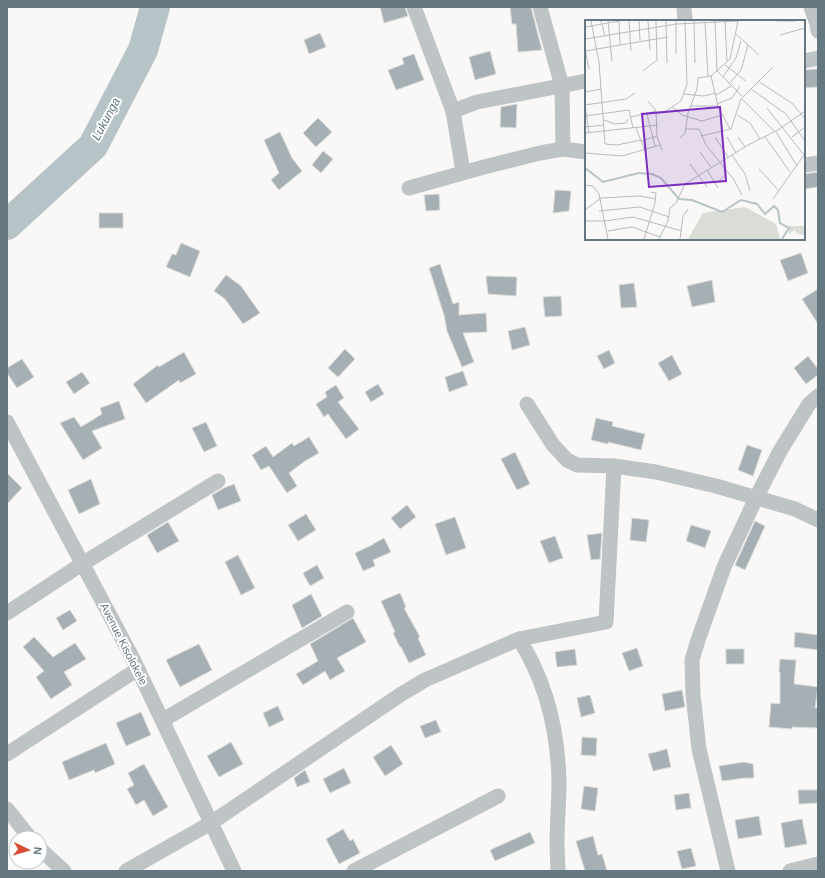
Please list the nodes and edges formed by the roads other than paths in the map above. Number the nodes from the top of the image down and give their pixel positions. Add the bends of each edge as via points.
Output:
1 (414, 7) edge
2 (540, 7) edge
3 (684, 7) edge
4 (811, 7) edge
5 (685, 20) edge
6 (818, 31) edge
7 (818, 58) edge
8 (805, 61) edge
9 (585, 81) edge
10 (562, 86) junction
11 (452, 111) junction
12 (563, 149) junction
13 (585, 152) edge
14 (818, 163) edge
15 (805, 165) edge
16 (463, 172) junction
17 (408, 188) dead end
18 (818, 396) edge
19 (527, 404) dead end
20 (7, 422) edge
21 (614, 466) junction
22 (218, 481) dead end
23 (756, 498) junction
24 (818, 520) edge
25 (82, 564) junction
26 (346, 612) dead end
27 (7, 613) edge
28 (519, 639) junction
29 (138, 669) junction
30 (162, 720) junction
31 (7, 754) edge
32 (498, 796) dead end
33 (7, 809) edge
34 (211, 822) junction
35 (24, 830) edge
36 (48, 856) edge
37 (818, 864) edge
38 (64, 871) edge
39 (126, 871) edge
40 (234, 871) edge
41 (354, 871) edge
42 (558, 871) edge
43 (728, 871) edge
44 (790, 871) edge

1 - 11 street
2 - 10 street
3 - 5 street
4 - 6 street
7 - 8 street
9 - 10 street
10 - 11 street via 478,102
10 - 12 street
11 - 16 street
12 - 13 street
12 - 16 street
14 - 15 street
16 - 17 street
18 - 23 street via 808,404
19 - 21 street via 553,445 567,460 577,465
20 - 25 street, Avenue Kisolokele
21 - 23 street via 656,472
21 - 28 street via 606,622
22 - 25 street
23 - 24 street via 795,509
23 - 43 street via 724,566 692,660 699,749
25 - 27 street
25 - 29 street, Avenue Kisolokele
26 - 30 street
28 - 34 street via 425,680
28 - 42 street via 545,691 554,724 559,783
29 - 30 street, Avenue Kisolokele
29 - 31 street
30 - 34 street, Avenue Kisolokele
32 - 41 street
33 - 35 street
34 - 39 street
34 - 40 street, Avenue Kisolokele
36 - 38 street
37 - 44 street

